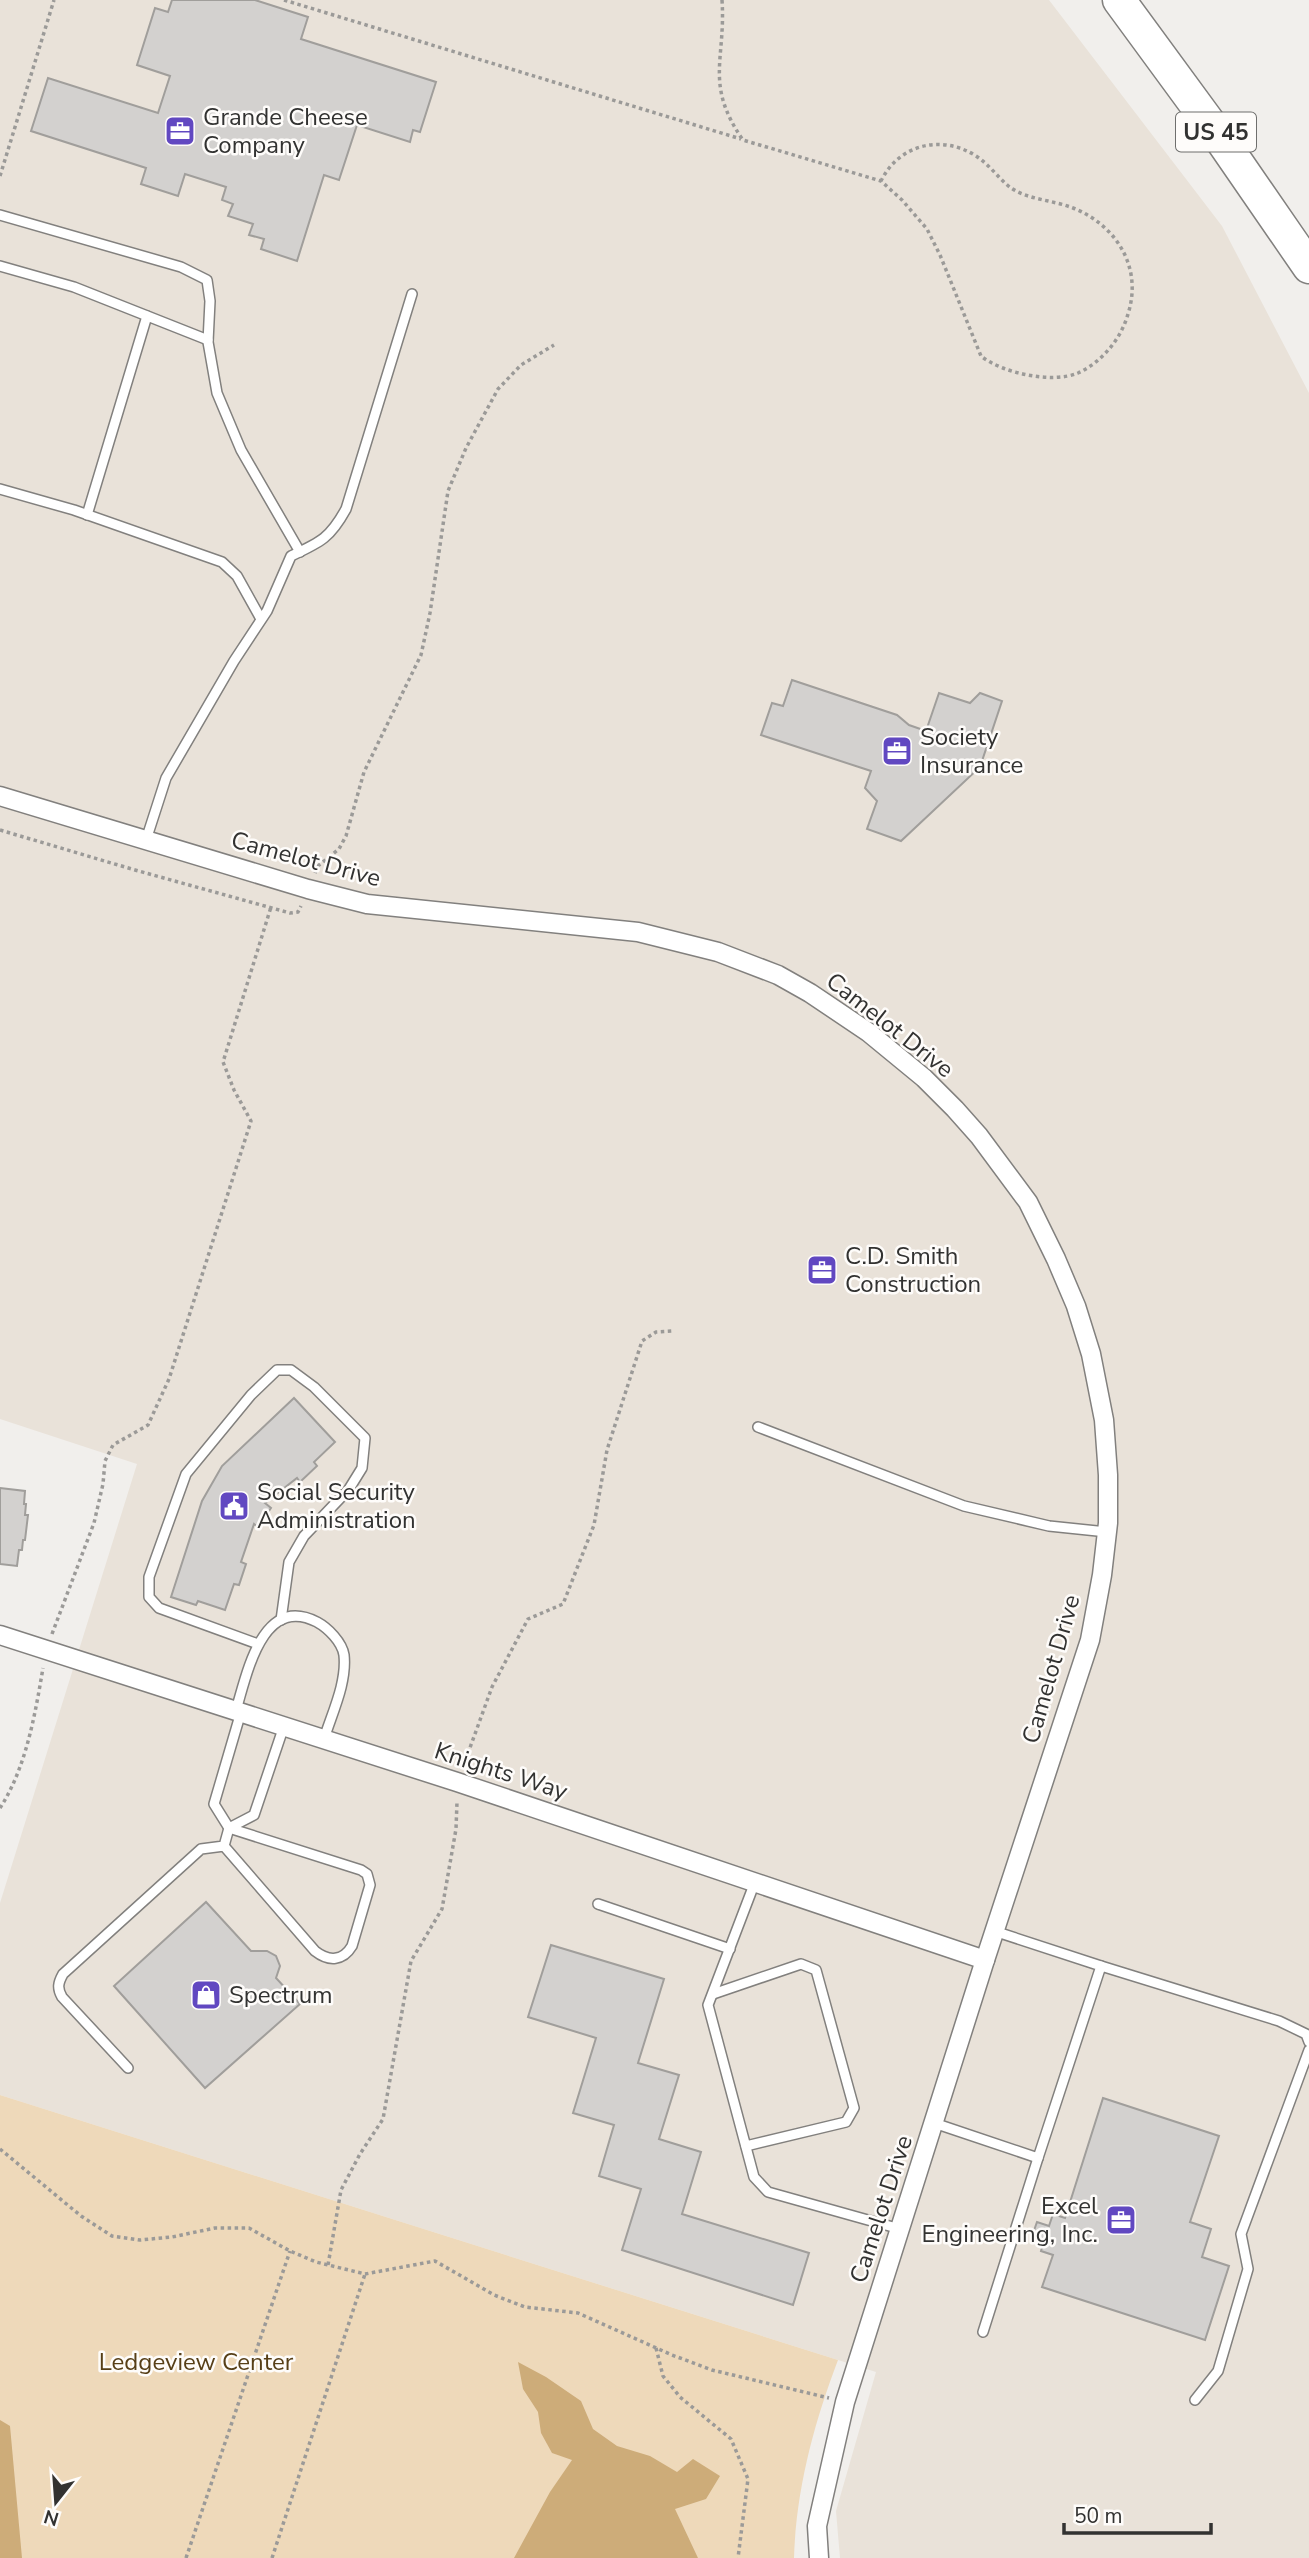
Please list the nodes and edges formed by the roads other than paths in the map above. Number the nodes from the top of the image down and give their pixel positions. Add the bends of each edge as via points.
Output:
1 (1119, 0) edge
2 (0, 215) edge
3 (0, 266) edge
4 (1309, 267) edge
5 (412, 294) dead end
6 (148, 316) junction
7 (208, 340) junction
8 (0, 489) edge
9 (87, 515) junction
10 (300, 552) junction
11 (261, 619) junction
12 (0, 796) edge
13 (146, 840) junction
14 (758, 1427) dead end
15 (1107, 1532) junction
16 (281, 1620) junction
17 (0, 1635) edge
18 (258, 1644) junction
19 (239, 1711) junction
20 (284, 1726) junction
21 (324, 1740) junction
22 (229, 1828) junction
23 (223, 1846) junction
24 (755, 1882) junction
25 (598, 1904) dead end
26 (994, 1931) junction
27 (730, 1949) junction
28 (985, 1960) junction
29 (1101, 1966) junction
30 (713, 1994) junction
31 (1309, 2042) edge
32 (1309, 2050) edge
33 (128, 2068) dead end
34 (934, 2123) junction
35 (746, 2146) junction
36 (1038, 2158) junction
37 (900, 2229) junction
38 (983, 2333) dead end
39 (1195, 2400) dead end
40 (819, 2558) edge

1 - 4 highway, US 45
2 - 7 lane via 181,267 207,280
3 - 6 lane via 74,287
5 - 10 lane via 346,509 333,533
6 - 7 lane
6 - 9 lane
7 - 10 lane via 217,393 241,450
8 - 9 lane
9 - 11 lane via 222,562 237,576
10 - 11 lane via 291,556
11 - 13 lane via 166,778
12 - 13 street, Camelot Drive
13 - 15 street, Camelot Drive via 368,904 612,928 718,952 778,975 886,1046 979,1136 1028,1202 1056,1259 1091,1354 1104,1420
14 - 15 lane via 964,1506 1049,1526
15 - 26 street, Camelot Drive via 1090,1640
16 - 18 lane
16 - 18 lane via 289,1562 304,1536 349,1489 362,1468 365,1438 291,1370 277,1370 251,1395 186,1474 149,1577 149,1598 159,1608
16 - 21 lane via 302,1616 321,1624 343,1650 344,1671
17 - 19 street, Knights Way
18 - 19 lane
19 - 20 street, Knights Way
19 - 22 lane via 214,1804
20 - 21 street, Knights Way
20 - 22 lane via 254,1815
21 - 24 street, Knights Way
22 - 23 lane
22 - 23 lane via 367,1874 370,1885 347,1954 323,1958
23 - 33 lane via 201,1849 59,1981 62,1997
24 - 27 lane
24 - 28 street, Knights Way
25 - 27 lane
26 - 28 street, Camelot Drive
26 - 29 lane
27 - 30 lane
28 - 34 street, Camelot Drive
29 - 31 lane via 1279,2021 1306,2034
29 - 36 lane
30 - 35 lane via 708,2005
30 - 35 lane via 801,1964 816,1970 854,2108 846,2122
32 - 39 lane via 1241,2234 1248,2269 1219,2371
34 - 36 lane
34 - 37 street, Camelot Drive
35 - 37 lane via 754,2177 768,2192
36 - 38 lane
37 - 40 street, Camelot Drive via 845,2402 817,2526

